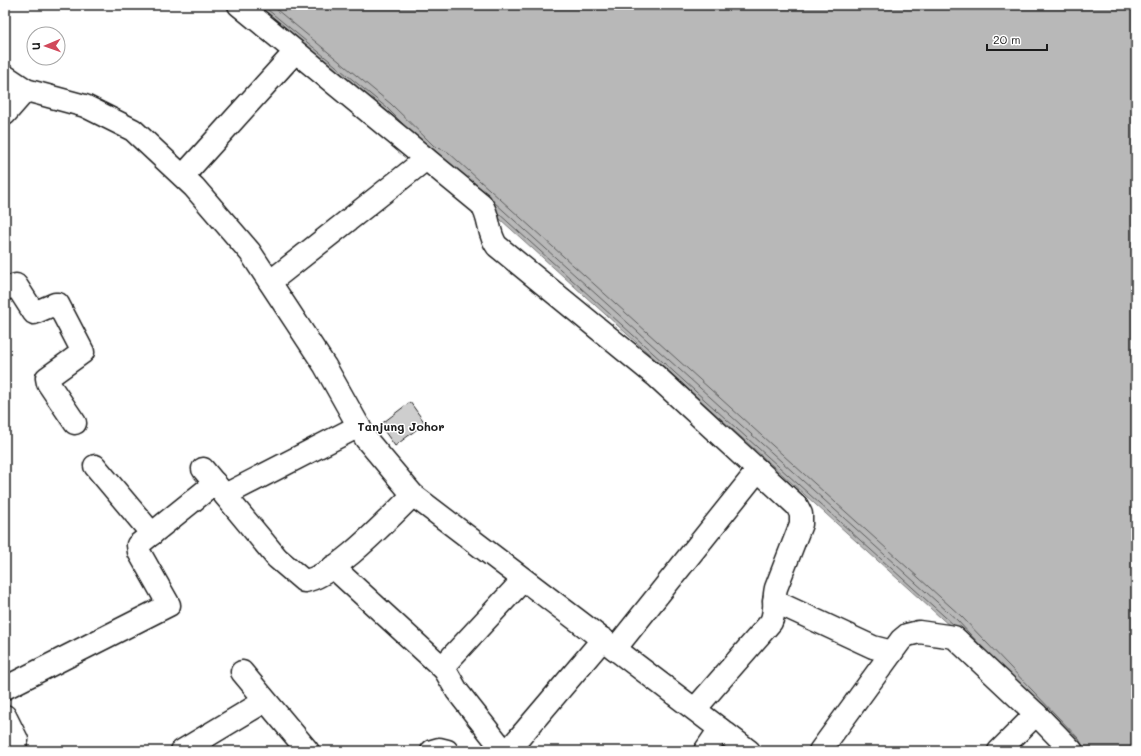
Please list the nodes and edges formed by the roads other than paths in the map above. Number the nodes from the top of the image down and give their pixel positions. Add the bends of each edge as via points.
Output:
1 (239, 5) edge
2 (295, 52) junction
3 (5, 76) edge
4 (26, 90) junction
5 (5, 114) edge
6 (426, 159) junction
7 (183, 176) junction
8 (270, 282) junction
9 (5, 289) edge
10 (75, 423) dead end
11 (359, 426) junction
12 (95, 466) dead end
13 (758, 470) junction
14 (214, 482) junction
15 (413, 495) junction
16 (152, 534) junction
17 (333, 567) junction
18 (523, 580) junction
19 (774, 601) junction
20 (609, 644) junction
21 (892, 652) junction
22 (445, 670) junction
23 (242, 672) dead end
24 (5, 688) edge
25 (265, 701) junction
26 (695, 710) junction
27 (1036, 714) junction
28 (5, 716) edge
29 (720, 728) junction
30 (5, 749) edge
31 (182, 751) edge
32 (308, 751) edge
33 (432, 751) edge
34 (447, 751) edge
35 (504, 751) edge
36 (508, 751) edge
37 (705, 751) edge
38 (749, 751) edge
39 (820, 751) edge
40 (999, 751) edge
41 (1072, 751) edge

1 - 2 street
2 - 6 street
2 - 7 street
3 - 4 street
4 - 5 street
4 - 7 street via 85,106 133,130
6 - 8 street
6 - 13 street via 481,204 487,212 493,241 497,246 656,376
7 - 8 street via 250,252
8 - 11 street via 325,366
9 - 10 street via 16,285 34,313 58,304 77,339 83,352 47,378
11 - 14 street
11 - 15 street
12 - 16 street
13 - 19 street via 795,503 802,519 776,588
13 - 20 street
14 - 16 street
14 - 17 street via 277,558 301,580 308,581
15 - 17 street via 355,551
15 - 18 street
16 - 24 street via 138,546 138,550 169,605
17 - 22 street
18 - 20 street
18 - 22 street via 447,662
19 - 21 street via 873,647
19 - 26 street via 774,614 769,626
20 - 26 street
20 - 36 street
21 - 27 street via 901,640 913,633 954,637
21 - 39 street
22 - 35 street via 457,691
23 - 25 street
25 - 31 street
25 - 32 street
26 - 29 street
27 - 40 street
27 - 41 street
28 - 30 street via 17,740
29 - 37 street
29 - 38 street
33 - 34 street

